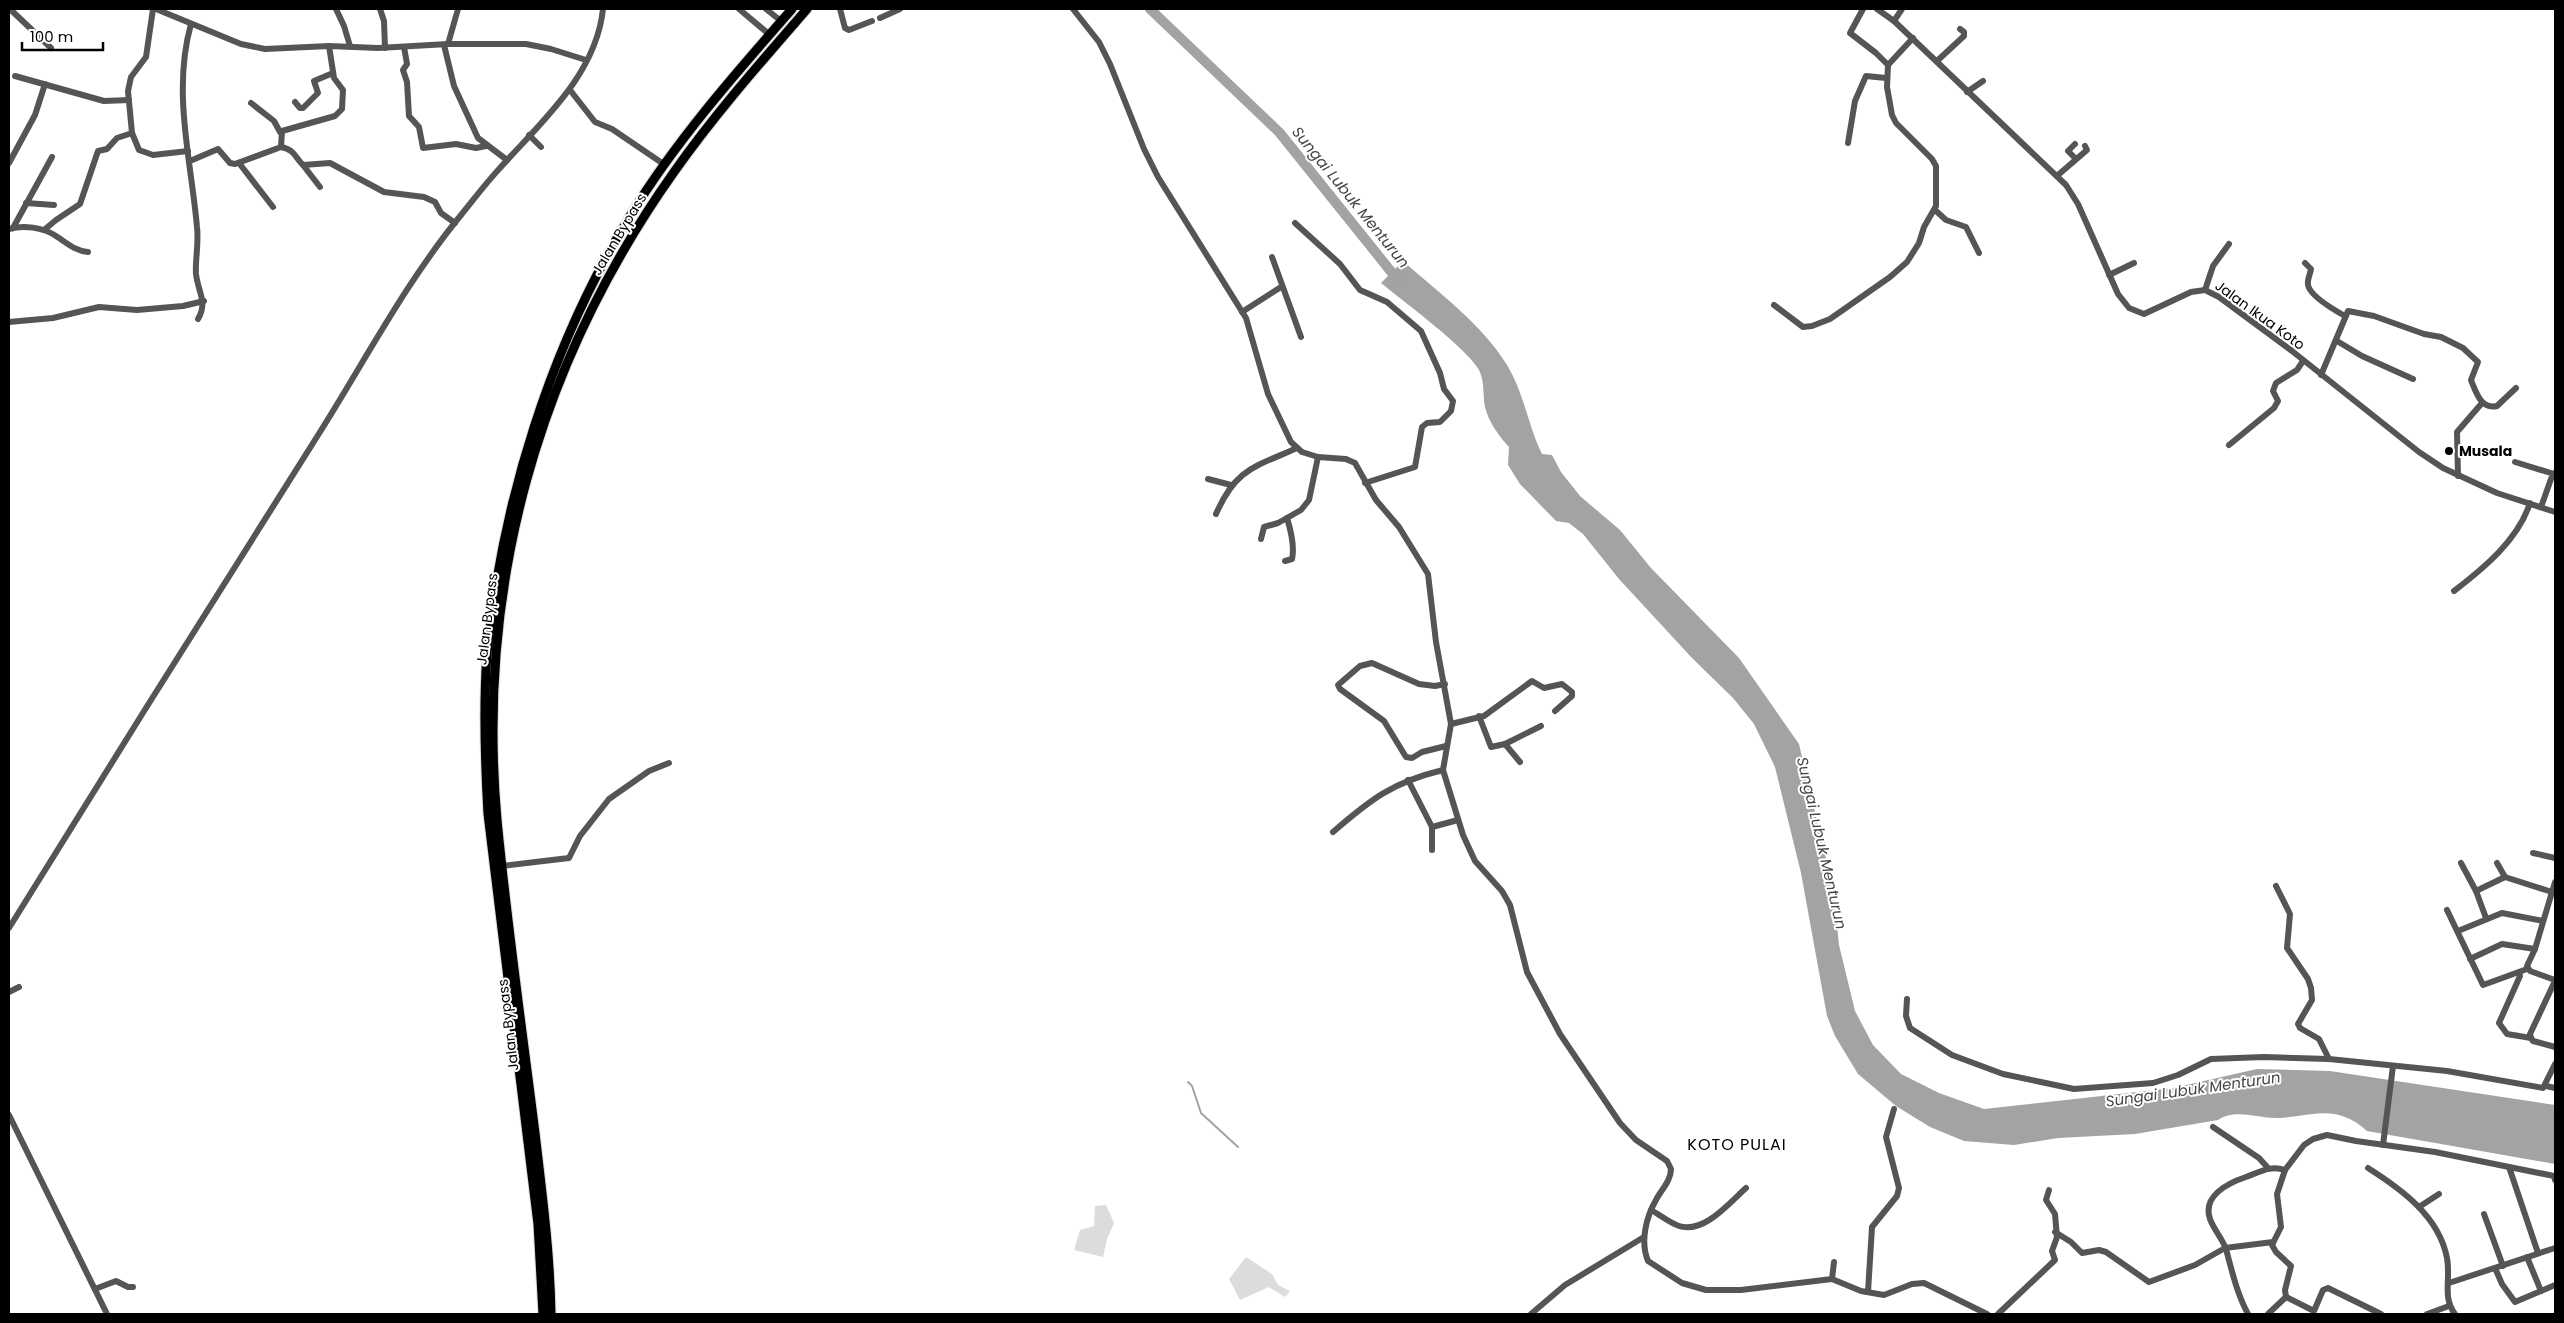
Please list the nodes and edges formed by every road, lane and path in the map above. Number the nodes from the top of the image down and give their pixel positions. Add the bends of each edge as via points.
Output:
1 (155, 9) edge
2 (336, 9) edge
3 (380, 9) edge
4 (458, 9) edge
5 (603, 9) edge
6 (739, 9) edge
7 (766, 9) edge
8 (792, 9) edge
9 (807, 9) edge
10 (840, 9) edge
11 (900, 9) edge
12 (1073, 9) edge
13 (1863, 9) edge
14 (1877, 9) edge
15 (1902, 9) edge
16 (11, 10) edge
17 (880, 18) dead end
18 (781, 21) junction
19 (872, 21) dead end
20 (1894, 21) junction
21 (191, 24) junction
22 (1960, 29) dead end
23 (770, 35) junction
24 (1913, 38) junction
25 (446, 44) junction
26 (329, 46) junction
27 (350, 46) junction
28 (404, 47) junction
29 (51, 48) dead end
30 (385, 48) junction
31 (586, 60) junction
32 (1937, 60) junction
33 (1888, 65) junction
34 (333, 73) junction
35 (15, 76) dead end
36 (1886, 78) junction
37 (1983, 81) dead end
38 (45, 84) junction
39 (570, 90) junction
40 (1967, 92) junction
41 (717, 97) junction
42 (129, 100) junction
43 (295, 102) dead end
44 (251, 103) dead end
45 (725, 104) junction
46 (280, 132) junction
47 (132, 133) junction
48 (529, 135) junction
49 (1848, 143) dead end
50 (2075, 144) dead end
51 (486, 146) junction
52 (2085, 146) dead end
53 (281, 147) junction
54 (541, 147) dead end
55 (188, 151) junction
56 (52, 157) dead end
57 (2076, 159) junction
58 (507, 160) junction
59 (190, 161) junction
60 (9, 163) edge
61 (239, 163) junction
62 (665, 164) junction
63 (303, 165) junction
64 (2058, 176) junction
65 (320, 187) dead end
66 (26, 203) junction
67 (54, 205) dead end
68 (273, 207) dead end
69 (1935, 210) junction
70 (455, 222) junction
71 (1295, 223) dead end
72 (11, 228) edge
73 (44, 230) junction
74 (2229, 244) dead end
75 (88, 252) dead end
76 (1979, 253) dead end
77 (1272, 257) dead end
78 (2134, 263) dead end
79 (2305, 263) dead end
80 (2109, 275) junction
81 (1281, 287) junction
82 (2205, 290) junction
83 (204, 302) junction
84 (1774, 305) dead end
85 (1242, 312) junction
86 (2345, 316) junction
87 (198, 319) dead end
88 (9, 322) edge
89 (1301, 337) dead end
90 (2337, 341) junction
91 (2303, 361) junction
92 (2321, 375) junction
93 (2413, 380) dead end
94 (2516, 388) dead end
95 (2482, 404) junction
96 (2229, 445) dead end
97 (1297, 448) junction
98 (1318, 457) junction
99 (2515, 462) dead end
100 (2555, 474) edge
101 (2458, 476) junction
102 (1208, 479) dead end
103 (1365, 483) junction
104 (1231, 485) junction
105 (2530, 503) junction
106 (2541, 507) junction
107 (2555, 512) edge
108 (1216, 514) dead end
109 (1287, 518) junction
110 (1261, 539) dead end
111 (1285, 561) dead end
112 (2454, 591) dead end
113 (1445, 684) junction
114 (1555, 711) dead end
115 (1479, 716) junction
116 (1450, 724) junction
117 (1541, 726) dead end
118 (1505, 744) junction
119 (1446, 746) junction
120 (1520, 762) dead end
121 (669, 763) dead end
122 (1443, 770) junction
123 (1408, 780) junction
124 (1458, 820) junction
125 (1432, 827) junction
126 (1333, 832) dead end
127 (1432, 850) dead end
128 (2533, 853) dead end
129 (2555, 858) edge
130 (2497, 862) dead end
131 (2461, 863) dead end
132 (502, 866) junction
133 (2505, 878) junction
134 (2555, 882) edge
135 (2276, 886) dead end
136 (2476, 891) junction
137 (2554, 893) edge
138 (2447, 910) dead end
139 (2486, 918) junction
140 (2543, 921) junction
141 (9, 928) edge
142 (2458, 931) junction
143 (506, 937) junction
144 (2535, 949) junction
145 (2470, 959) junction
146 (2527, 969) junction
147 (2519, 973) junction
148 (2555, 981) edge
149 (19, 987) dead end
150 (9, 992) edge
151 (1906, 999) dead end
152 (2531, 1038) junction
153 (2555, 1047) edge
154 (2329, 1059) junction
155 (2555, 1064) edge
156 (2393, 1069) junction
157 (2546, 1086) junction
158 (2555, 1088) edge
159 (1894, 1109) dead end
160 (9, 1115) edge
161 (2213, 1127) dead end
162 (2383, 1142) junction
163 (2509, 1167) junction
164 (2268, 1168) junction
165 (2368, 1168) dead end
166 (2286, 1170) junction
167 (2555, 1178) edge
168 (1746, 1188) dead end
169 (2049, 1190) dead end
170 (2439, 1194) dead end
171 (2419, 1207) junction
172 (1651, 1210) junction
173 (2484, 1214) dead end
174 (2055, 1232) junction
175 (1644, 1236) junction
176 (2273, 1242) junction
177 (2225, 1248) junction
178 (2555, 1248) edge
179 (2538, 1253) junction
180 (2527, 1257) junction
181 (1834, 1262) dead end
182 (2503, 1266) junction
183 (2495, 1268) junction
184 (1832, 1279) junction
185 (2449, 1283) junction
186 (2555, 1285) edge
187 (133, 1287) dead end
188 (95, 1289) junction
189 (2541, 1290) junction
190 (1868, 1292) junction
191 (2286, 1296) junction
192 (2449, 1306) junction
193 (2314, 1313) edge
194 (107, 1314) edge
195 (543, 1314) edge
196 (551, 1314) edge
197 (1531, 1314) edge
198 (1987, 1314) edge
199 (1998, 1314) edge
200 (2248, 1314) edge
201 (2268, 1314) edge
202 (2381, 1314) edge
203 (2427, 1314) edge
204 (2455, 1314) edge

1 - 21 street
1 - 42 street via 146,57 131,77
2 - 27 street
3 - 30 street
4 - 25 street
5 - 31 street
6 - 23 street
7 - 18 street
8 - 18 highway, Jalan Bypass
9 - 45 highway, Jalan Bypass
10 - 19 street via 845,28 849,30
11 - 17 street
12 - 85 street via 1099,42 1158,178
13 - 33 street via 1850,34
14 - 20 street, Jalan Ikua Koto
15 - 20 street
16 - 29 street
18 - 23 highway, Jalan Bypass
20 - 24 street, Jalan Ikua Koto
21 - 26 street via 251,47
21 - 55 street via 184,50 181,106
22 - 32 street via 1964,36
23 - 41 highway, Jalan Bypass
24 - 32 street, Jalan Ikua Koto
24 - 33 street
25 - 28 street
25 - 31 street via 526,44
25 - 51 street via 454,86 478,138
26 - 27 street
26 - 34 street
27 - 30 street
28 - 30 street
28 - 51 street via 408,64 403,70 407,82 408,112 418,127 423,148 456,144 476,148
31 - 39 street
32 - 40 street, Jalan Ikua Koto
33 - 36 street
34 - 43 street via 314,81 318,93 303,108
34 - 46 street via 343,90 339,113
35 - 38 street
36 - 49 street via 1866,76 1855,101
36 - 69 street via 1894,119 1934,162
37 - 40 street
38 - 42 street via 104,101
38 - 60 street via 38,108
39 - 48 street
39 - 62 street via 595,122 612,129
40 - 64 street, Jalan Ikua Koto
41 - 45 highway
41 - 62 highway, Jalan Bypass
42 - 47 street
44 - 46 street via 274,121
45 - 132 highway, Jalan Bypass via 671,175 609,276 569,354 522,494 508,557 495,662 494,775
46 - 53 street
47 - 55 street via 139,150 146,154
47 - 73 street via 115,139 107,149 98,151 80,204
48 - 54 street
48 - 58 street
50 - 57 street via 2068,151
51 - 58 street
52 - 57 street via 2086,150
53 - 61 street
53 - 63 street via 293,150
55 - 59 street
56 - 66 street
57 - 64 street
58 - 70 street
59 - 61 street via 218,149 230,163
59 - 83 street via 199,247 196,274
61 - 68 street
62 - 143 highway, Jalan Bypass via 602,262 582,305 547,391 514,493 499,561 486,672 485,759 488,814
63 - 65 street
63 - 70 street via 330,162 384,192 424,197
64 - 80 street, Jalan Ikua Koto via 2078,204
66 - 67 street
66 - 72 street
69 - 76 street via 1946,220 1966,227
69 - 84 street via 1924,227 1920,243 1906,262 1830,319 1803,327
70 - 141 street via 384,326
71 - 103 street via 1340,264 1360,290 1387,302 1421,330 1444,389 1453,401 1451,411 1440,422 1427,423 1422,427 1415,467
72 - 73 street
73 - 75 street via 69,246
74 - 82 street via 2213,266
77 - 81 street
78 - 80 street
79 - 86 street via 2311,269 2307,283 2309,289
80 - 82 street, Jalan Ikua Koto via 2129,308 2144,314 2191,292
81 - 85 street
81 - 89 street
82 - 91 street, Jalan Ikua Koto via 2219,297
83 - 87 street
83 - 88 street via 137,310 99,307 53,318
85 - 97 street via 1274,409
86 - 90 street
86 - 95 street via 2348,311 2374,316 2441,337 2464,348 2478,362 2471,380
90 - 92 street
90 - 93 street
91 - 92 street, Jalan Ikua Koto
91 - 96 street via 2297,370 2276,383 2273,391 2278,402 2274,408
92 - 101 street, Jalan Ikua Koto via 2419,452
94 - 95 street via 2497,406
95 - 101 street via 2457,432
97 - 98 street
97 - 104 street via 1248,470
98 - 103 street via 1352,461
98 - 109 street via 1309,500 1301,510
99 - 100 street
100 - 106 street
101 - 105 street, Jalan Ikua Koto
102 - 104 street
103 - 113 street via 1409,542 1428,574
104 - 108 street
105 - 106 street, Jalan Ikua Koto
105 - 112 street via 2514,534 2486,565
106 - 107 street, Jalan Ikua Koto
109 - 110 street via 1265,526
109 - 111 street via 1293,554 1292,559
113 - 116 street
113 - 119 street via 1419,684 1372,663 1360,666 1338,685 1384,721 1406,756 1412,758
114 - 115 street via 1572,696 1572,692 1562,684 1544,688 1532,681 1487,714
115 - 116 street
115 - 118 street via 1490,746
116 - 119 street
117 - 118 street
118 - 120 street
119 - 122 street
121 - 132 street via 649,771 609,799 580,836 569,858
122 - 123 street
122 - 124 street
123 - 125 street
123 - 126 street via 1373,798
124 - 125 street
124 - 172 street via 1476,861 1510,904 1527,972 1560,1034 1620,1123 1636,1140 1670,1165 1670,1177
125 - 127 street
128 - 129 street
130 - 133 street
131 - 136 street
132 - 143 highway, Jalan Bypass
133 - 136 street
133 - 137 street
134 - 137 street
135 - 154 street via 2290,914 2287,948 2311,988 2312,1000 2298,1024 2320,1039
136 - 139 street
137 - 140 street
138 - 142 street
139 - 140 street via 2502,913
139 - 142 street
140 - 144 street
142 - 145 street
143 - 195 highway, Jalan Bypass via 538,1224
143 - 196 highway, Jalan Bypass via 546,1224
144 - 145 street via 2502,944
144 - 146 street
145 - 147 street via 2486,986
146 - 147 street
146 - 148 street
147 - 152 street via 2499,1023 2507,1034
148 - 152 street
149 - 150 street
151 - 154 street via 1910,1028 1952,1055 2003,1074 2074,1089 2153,1083 2211,1059
152 - 153 street
154 - 156 street
155 - 157 street
156 - 157 street via 2447,1071 2538,1088
156 - 162 street
157 - 158 street
159 - 190 street via 1886,1137 1899,1188 1897,1196 1872,1228
160 - 188 street
161 - 164 street via 2259,1158
162 - 163 street
162 - 166 street via 2327,1135 2312,1139
163 - 167 street
163 - 179 street
164 - 166 street
164 - 177 street via 2230,1182 2213,1198 2210,1217
165 - 171 street via 2406,1193
166 - 176 street via 2278,1194 2281,1227
168 - 172 street via 1696,1226 1677,1225
169 - 174 street via 2046,1202 2055,1214
170 - 171 street
171 - 185 street via 2443,1244
172 - 175 street
173 - 182 street
174 - 177 street via 2082,1253 2106,1252 2149,1282 2195,1266
174 - 199 street via 2054,1262
175 - 184 street via 1644,1250 1649,1263 1682,1283 1706,1290 1741,1290
175 - 197 street via 1565,1285
176 - 177 street
176 - 191 street via 2273,1248 2292,1267
177 - 200 street via 2241,1302
178 - 179 street
179 - 180 street
180 - 182 street
180 - 189 street
181 - 184 street
182 - 183 street
183 - 185 street
183 - 189 street via 2515,1302
184 - 190 street
185 - 192 street
186 - 189 street
187 - 188 street via 116,1281
188 - 194 street
190 - 198 street via 1884,1295 1924,1283
191 - 193 street
191 - 201 street
192 - 203 street
192 - 204 street
193 - 202 street via 2323,1290 2328,1288

